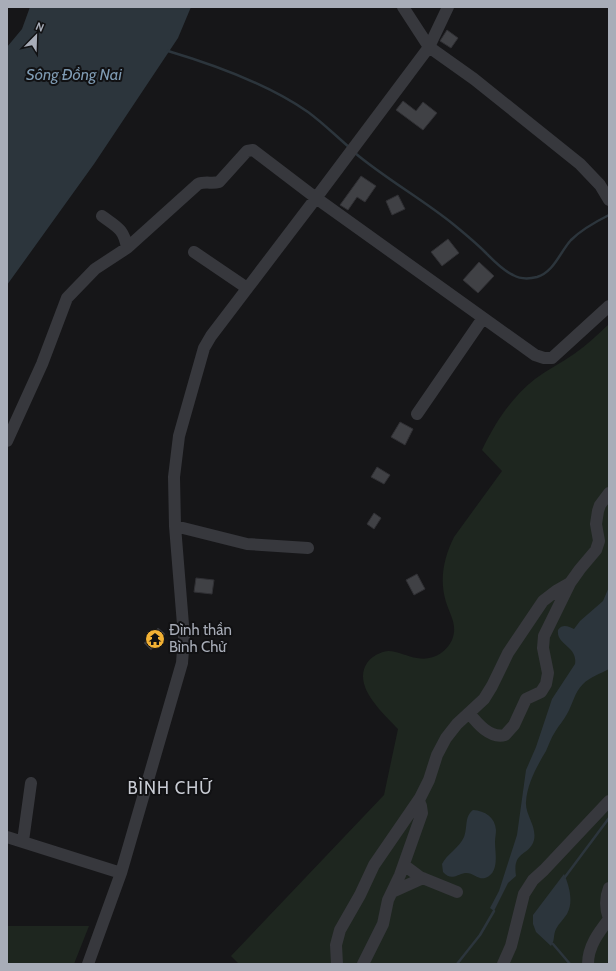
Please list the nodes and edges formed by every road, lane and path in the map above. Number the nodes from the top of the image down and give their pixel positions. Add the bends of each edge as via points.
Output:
1 (403, 7) edge
2 (448, 7) edge
3 (429, 46) junction
4 (316, 198) junction
5 (609, 200) edge
6 (102, 216) dead end
7 (127, 248) junction
8 (194, 252) dead end
9 (246, 288) junction
10 (609, 306) edge
11 (483, 318) junction
12 (417, 414) dead end
13 (7, 441) edge
14 (609, 493) edge
15 (175, 526) junction
16 (609, 539) edge
17 (598, 546) junction
18 (308, 548) dead end
19 (570, 583) junction
20 (469, 712) junction
21 (31, 783) dead end
22 (418, 801) junction
23 (609, 801) edge
24 (7, 837) edge
25 (23, 841) junction
26 (404, 865) junction
27 (121, 872) junction
28 (423, 878) junction
29 (609, 888) edge
30 (392, 892) junction
31 (457, 892) dead end
32 (609, 919) edge
33 (88, 964) edge
34 (337, 964) edge
35 (363, 964) edge
36 (503, 964) edge
37 (588, 964) edge

1 - 3 street
2 - 3 street
3 - 4 street
3 - 5 street via 580,164 600,185
4 - 7 street via 250,150 219,182 198,184
4 - 9 street
4 - 11 street
6 - 7 street via 123,232
7 - 13 street via 95,269 67,298 42,364
8 - 9 street
9 - 15 street via 211,336 202,353 179,436 174,476
10 - 11 street via 552,358 536,355
11 - 12 street
14 - 17 street via 600,505 596,518
15 - 18 street via 248,544
15 - 27 street via 184,637 182,663
16 - 17 street
17 - 19 street
19 - 20 street via 543,601 508,653 489,693
19 - 20 street via 544,636 543,648 548,678 544,688 526,699 514,724 505,735 498,736 488,731
20 - 22 street via 441,746 429,780
21 - 25 street
22 - 26 street via 422,813
22 - 34 street via 374,866 343,923 336,945
23 - 36 street via 527,888 511,946
24 - 25 street
25 - 27 street
26 - 28 street
26 - 30 street
27 - 33 street
28 - 30 street
28 - 31 street
29 - 32 street via 606,904
30 - 35 street via 381,929
32 - 37 street via 591,947

